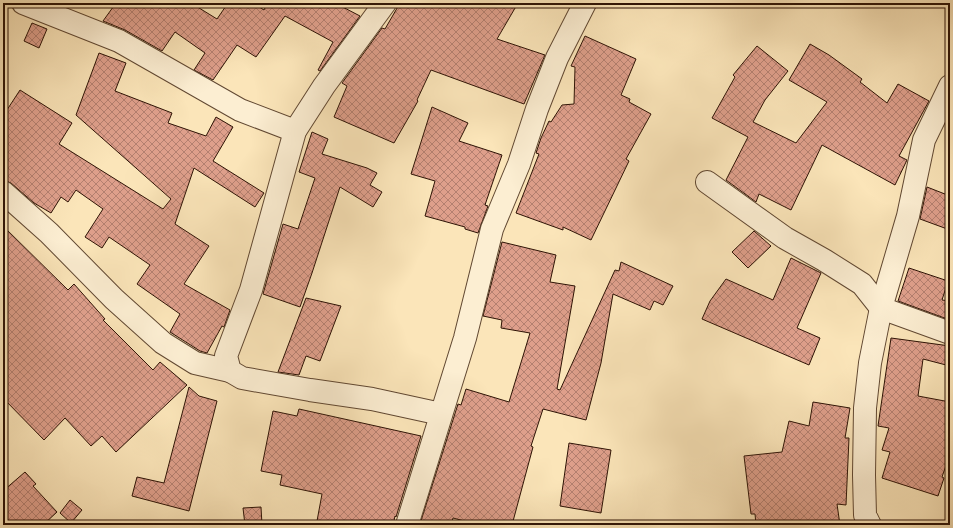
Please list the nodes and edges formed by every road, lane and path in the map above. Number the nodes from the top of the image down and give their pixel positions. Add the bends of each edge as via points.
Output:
1 (23, 3) edge
2 (385, 3) edge
3 (585, 3) edge
4 (950, 86) edge
5 (295, 131) junction
6 (707, 182) dead end
7 (3, 192) edge
8 (881, 308) junction
9 (950, 333) edge
10 (230, 371) junction
11 (441, 414) junction
12 (407, 525) edge
13 (870, 525) edge

1 - 5 street via 119,41 240,110
2 - 5 street via 324,86
3 - 11 street via 557,58 519,164 492,229 465,338
4 - 8 street via 924,140 908,216
5 - 10 street via 251,290 226,356
6 - 8 street via 785,238 862,284
7 - 10 street via 163,343 194,363
8 - 9 street
8 - 13 street via 870,363 865,408 865,515
10 - 11 street via 242,378 372,399
11 - 12 street

